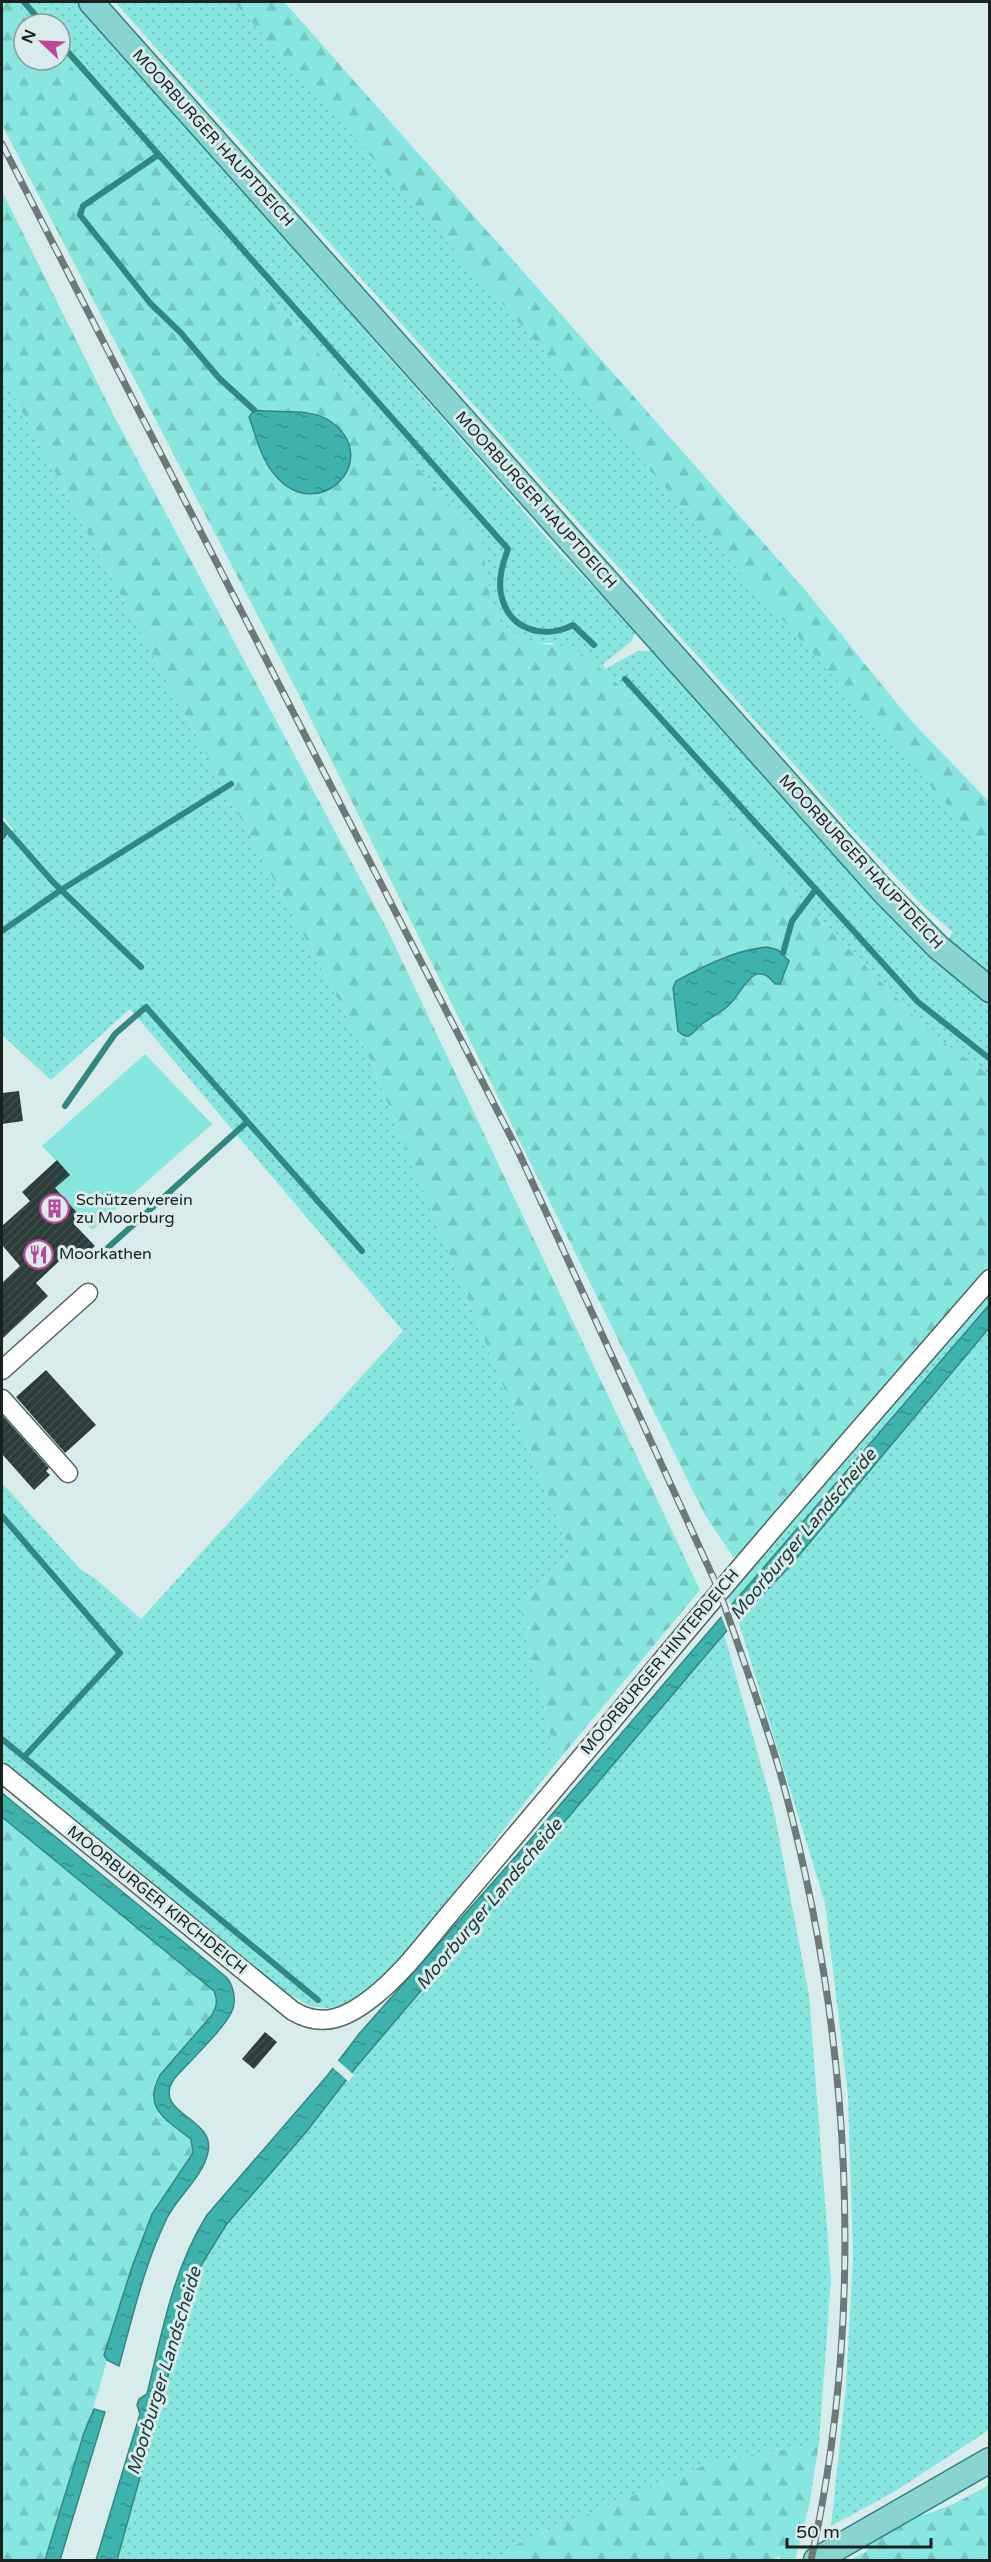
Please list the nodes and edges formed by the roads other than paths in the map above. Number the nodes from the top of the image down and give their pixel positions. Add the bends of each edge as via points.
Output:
1 (91, 2) edge
2 (990, 990) edge
3 (990, 1279) edge
4 (88, 1293) dead end
5 (2, 1370) edge
6 (2, 1399) edge
7 (68, 1473) dead end
8 (2, 1773) edge
9 (316, 2021) joint
10 (990, 2460) edge
11 (816, 2560) edge

1 - 2 main road, MOORBURGER HAUPTDEICH via 882,890 938,947
3 - 9 street, MOORBURGER HINTERDEICH via 719,1590 560,1784 390,1981 350,2013
4 - 5 street
6 - 7 street
8 - 9 street, MOORBURGER KIRCHDEICH via 285,2005
10 - 11 main road

